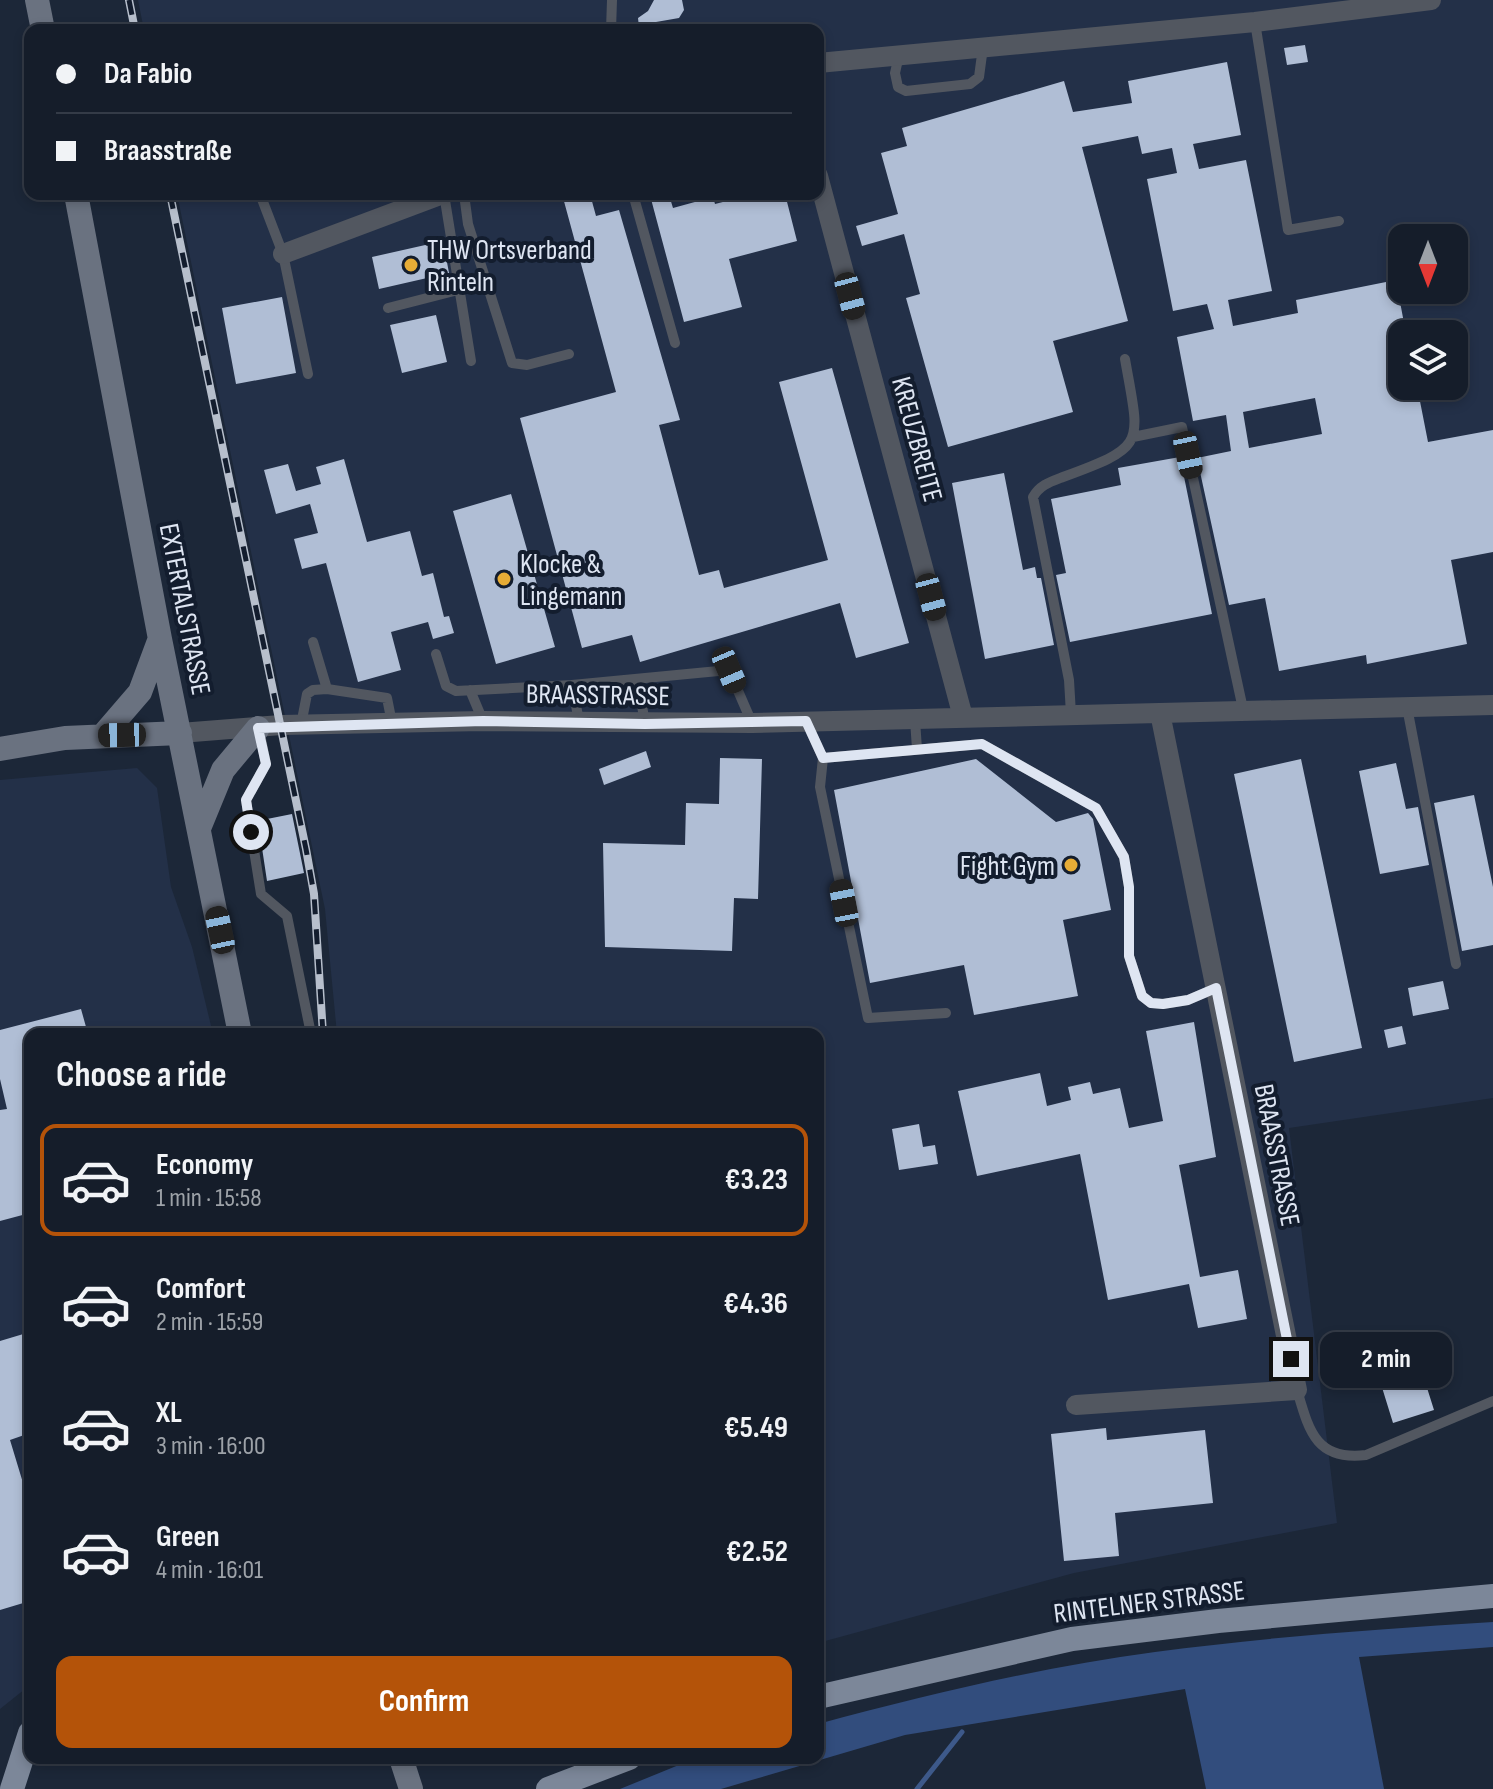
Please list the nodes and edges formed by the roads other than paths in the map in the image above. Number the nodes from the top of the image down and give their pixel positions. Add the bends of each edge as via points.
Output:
1 (37, 0) edge
2 (612, 0) edge
3 (1431, 0) edge
4 (1255, 22) junction
5 (42, 24) edge
6 (611, 24) edge
7 (983, 47) junction
8 (899, 55) junction
9 (824, 62) edge
10 (824, 198) edge
11 (77, 200) edge
12 (262, 200) edge
13 (427, 200) edge
14 (444, 200) edge
15 (465, 200) edge
16 (635, 200) edge
17 (1339, 221) dead end
18 (283, 254) junction
19 (462, 289) junction
20 (388, 308) dead end
21 (675, 343) dead end
22 (569, 354) dead end
23 (1125, 359) dead end
24 (471, 361) dead end
25 (308, 374) dead end
26 (1133, 437) junction
27 (160, 639) junction
28 (313, 642) dead end
29 (436, 654) dead end
30 (638, 681) junction
31 (572, 685) junction
32 (327, 689) junction
33 (470, 690) junction
34 (1407, 705) junction
35 (1493, 705) edge
36 (1243, 709) junction
37 (1160, 713) junction
38 (1071, 714) junction
39 (963, 717) junction
40 (915, 720) junction
41 (483, 721) junction
42 (579, 721) junction
43 (806, 721) junction
44 (392, 723) junction
45 (752, 723) junction
46 (645, 724) junction
47 (301, 725) junction
48 (258, 728) junction
49 (180, 733) junction
50 (103, 735) junction
51 (0, 749) edge
52 (917, 749) junction
53 (823, 758) junction
54 (199, 828) junction
55 (1456, 964) dead end
56 (1216, 988) junction
57 (946, 1013) dead end
58 (239, 1028) edge
59 (310, 1028) edge
60 (1297, 1390) junction
61 (1493, 1401) edge
62 (1076, 1405) dead end
63 (1493, 1596) edge
64 (824, 1696) edge
65 (24, 1751) edge
66 (403, 1764) edge
67 (613, 1764) edge
68 (12, 1788) edge
69 (411, 1789) edge
70 (548, 1789) edge

1 - 5 main road
2 - 6 lane
3 - 4 street
4 - 7 street
4 - 17 lane via 1288,230
7 - 8 street
7 - 8 lane via 979,77 970,84 906,91 898,87 895,73
8 - 9 street
10 - 39 street, KREUZBREITE
11 - 27 main road, EXTERTALSTRASSE
12 - 18 lane
13 - 18 street
14 - 19 lane
15 - 22 lane via 512,363 527,365
16 - 21 lane
18 - 25 lane
19 - 20 lane
19 - 24 lane
23 - 26 lane via 1136,423
26 - 36 lane via 1182,427
26 - 38 lane via 1116,458 1046,483 1033,497
27 - 49 main road, EXTERTALSTRASSE
27 - 50 main road via 140,692
28 - 32 lane
29 - 33 lane via 446,686
30 - 31 lane
30 - 45 lane via 729,670
30 - 46 lane
31 - 33 lane
31 - 42 lane
32 - 44 lane via 387,698
32 - 47 lane via 307,694
33 - 41 lane
34 - 35 street, BRAASSTRASSE
34 - 36 street, BRAASSTRASSE
34 - 55 lane
36 - 37 street, BRAASSTRASSE
37 - 38 street, BRAASSTRASSE
37 - 56 street, BRAASSTRASSE
38 - 39 street, BRAASSTRASSE
39 - 40 street, BRAASSTRASSE
40 - 43 street, BRAASSTRASSE
40 - 52 lane
41 - 42 street, BRAASSTRASSE
41 - 44 street, BRAASSTRASSE
42 - 46 street, BRAASSTRASSE
43 - 45 street, BRAASSTRASSE
43 - 53 lane
44 - 47 street, BRAASSTRASSE
45 - 46 street, BRAASSTRASSE
47 - 48 street, BRAASSTRASSE
48 - 49 street, BRAASSTRASSE
48 - 54 main road via 223,770
48 - 59 lane via 266,764 246,800 261,894 287,916
49 - 50 main road
49 - 54 main road, EXTERTALSTRASSE
50 - 51 main road
52 - 53 lane
52 - 56 lane via 982,744 1096,808 1124,857 1129,956 1142,996 1163,1004
53 - 57 lane via 820,787 868,1018
54 - 58 main road, EXTERTALSTRASSE
56 - 60 street, BRAASSTRASSE
60 - 61 lane via 1320,1445 1349,1457 1366,1455
60 - 62 street
63 - 64 main road, RINTELNER STRASSE via 1072,1639
65 - 68 main road
66 - 69 main road
67 - 70 main road

